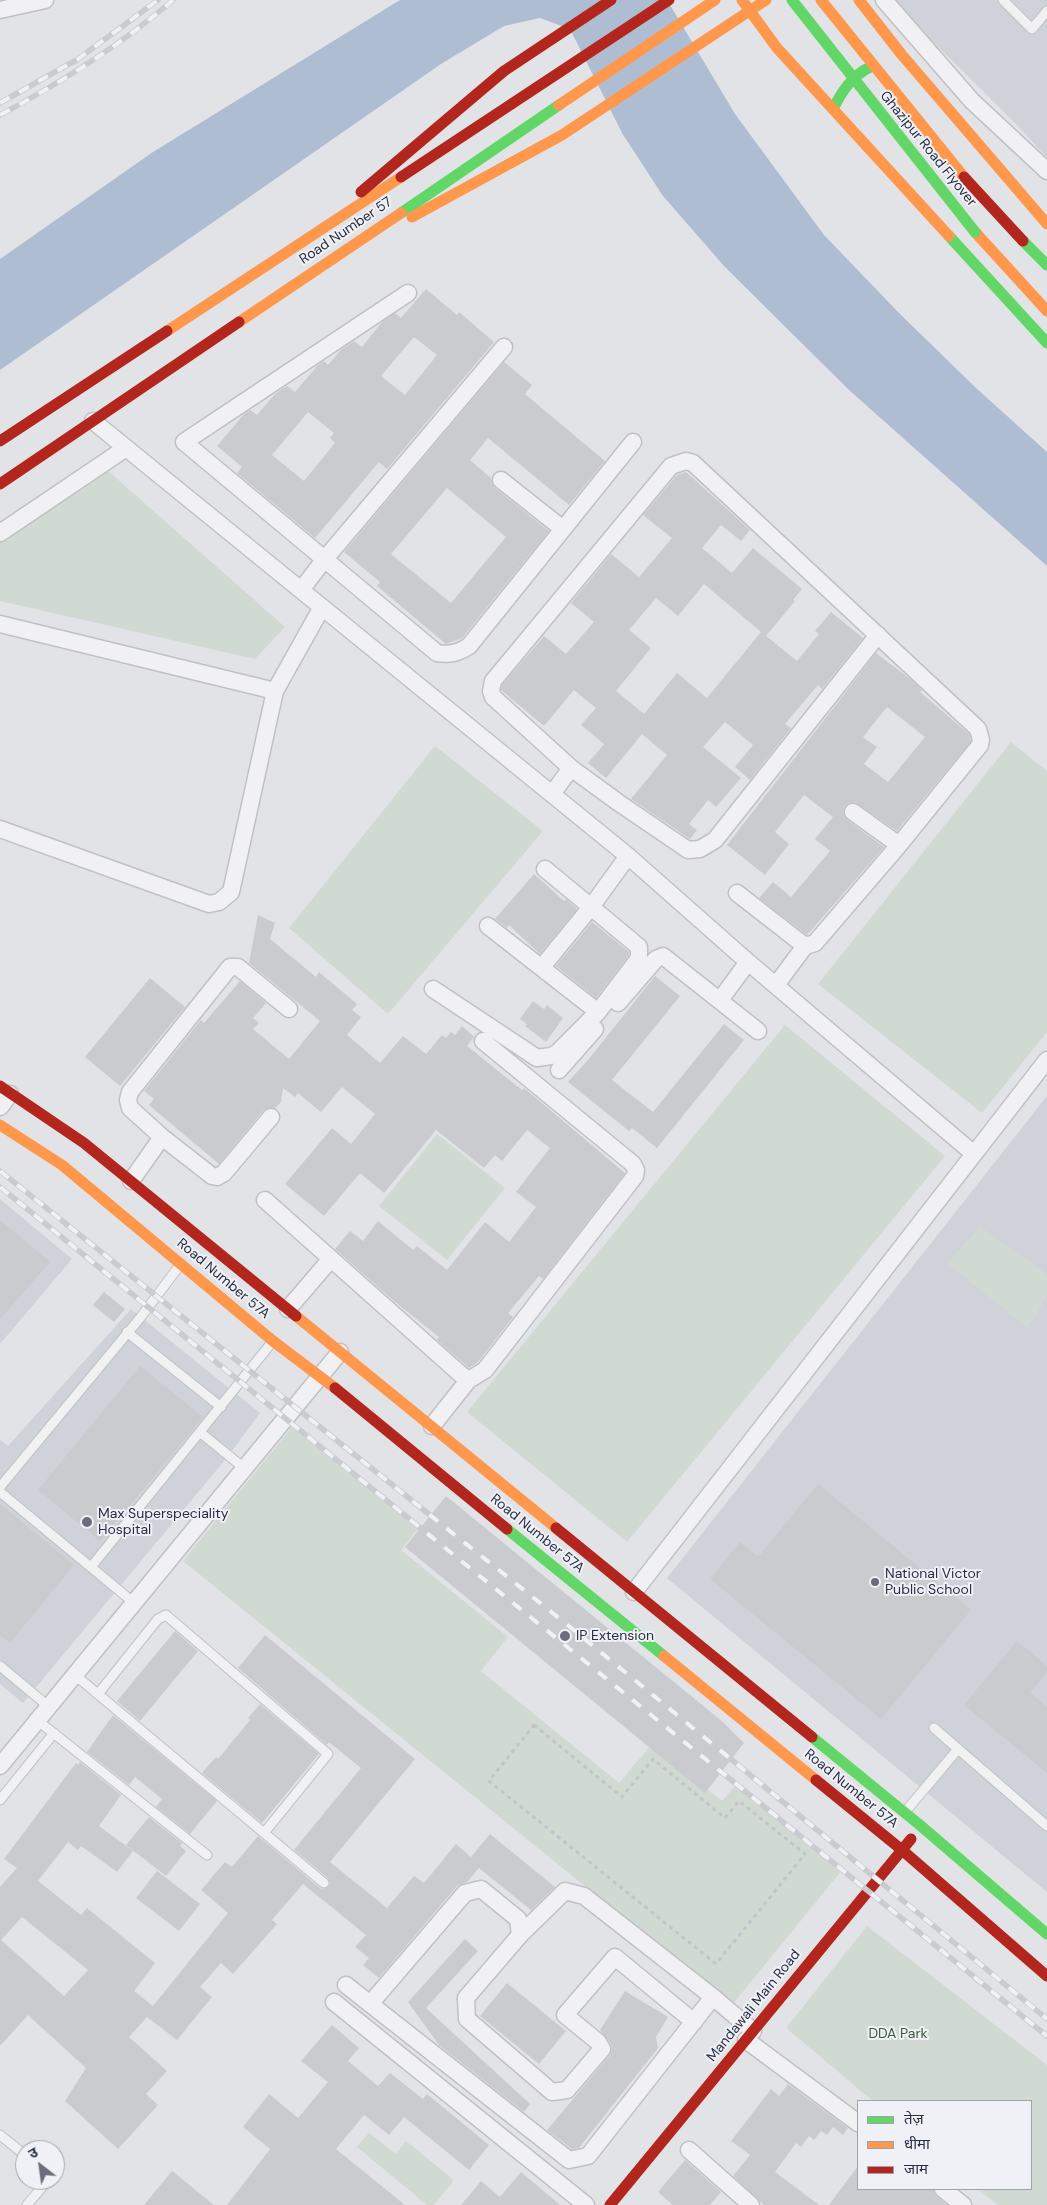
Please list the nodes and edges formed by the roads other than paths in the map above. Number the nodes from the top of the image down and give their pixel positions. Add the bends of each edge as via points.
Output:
1 (45, 0) edge
2 (611, 0) edge
3 (669, 0) edge
4 (742, 0) edge
5 (766, 0) edge
6 (792, 0) edge
7 (822, 0) edge
8 (859, 0) edge
9 (884, 0) edge
10 (1003, 0) edge
11 (712, 2) edge
12 (0, 10) edge
13 (750, 11) junction
14 (1047, 12) edge
15 (893, 58) junction
16 (833, 110) junction
17 (1047, 171) edge
18 (1045, 219) edge
19 (296, 246) junction
20 (1047, 265) edge
21 (313, 272) junction
22 (408, 293) dead end
23 (1047, 311) edge
24 (1047, 343) edge
25 (504, 347) dead end
26 (93, 421) junction
27 (0, 441) edge
28 (633, 442) dead end
29 (126, 448) junction
30 (501, 480) dead end
31 (0, 484) edge
32 (563, 529) junction
33 (0, 532) edge
34 (324, 560) junction
35 (301, 590) junction
36 (322, 607) junction
37 (0, 624) edge
38 (878, 634) junction
39 (275, 691) junction
40 (571, 768) junction
41 (552, 794) junction
42 (853, 812) dead end
43 (0, 829) edge
44 (900, 845) junction
45 (628, 856) junction
46 (545, 869) dead end
47 (737, 892) dead end
48 (591, 907) junction
49 (488, 926) dead end
50 (805, 946) junction
51 (748, 962) junction
52 (542, 968) junction
53 (776, 985) junction
54 (433, 989) dead end
55 (720, 1000) junction
56 (289, 1009) dead end
57 (598, 1012) junction
58 (758, 1031) dead end
59 (483, 1041) dead end
60 (1047, 1060) edge
61 (560, 1070) dead end
62 (3, 1096) edge
63 (271, 1117) dead end
64 (0, 1124) edge
65 (162, 1137) junction
66 (974, 1154) junction
67 (131, 1181) junction
68 (265, 1200) dead end
69 (330, 1260) junction
70 (181, 1263) junction
71 (288, 1309) junction
72 (127, 1332) junction
73 (273, 1341) junction
74 (340, 1352) junction
75 (320, 1376) junction
76 (470, 1378) junction
77 (221, 1407) junction
78 (432, 1426) junction
79 (200, 1433) junction
80 (244, 1468) junction
81 (0, 1487) edge
82 (0, 1492) edge
83 (91, 1567) junction
84 (634, 1592) junction
85 (133, 1602) junction
86 (0, 1666) edge
87 (75, 1675) junction
88 (98, 1694) junction
89 (48, 1706) junction
90 (37, 1720) junction
91 (934, 1728) dead end
92 (54, 1733) junction
93 (958, 1749) junction
94 (0, 1766) edge
95 (0, 1800) edge
96 (904, 1812) junction
97 (921, 1826) junction
98 (1047, 1826) edge
99 (264, 1832) junction
100 (902, 1850) junction
101 (207, 1855) dead end
102 (324, 1883) dead end
103 (1047, 1934) edge
104 (520, 1935) junction
105 (1047, 1976) edge
106 (346, 1985) dead end
107 (713, 1997) junction
108 (334, 2002) dead end
109 (370, 2004) junction
110 (694, 2022) junction
111 (750, 2035) junction
112 (857, 2122) edge
113 (0, 2134) edge
114 (15, 2147) edge
115 (689, 2150) dead end
116 (40, 2190) edge
117 (944, 2190) edge
118 (568, 2200) edge
119 (27, 2205) edge
120 (586, 2205) edge
121 (610, 2205) edge
122 (751, 2205) edge
123 (962, 2205) edge

1 - 12 street
2 - 19 main road via 504,72
3 - 19 main road, Road Number 57
4 - 13 main road
5 - 13 main road
6 - 23 main road, Ghazipur Road Flyover, bridge via 975,232
7 - 20 main road, Ghazipur Road Flyover, bridge via 956,168
8 - 15 main road
9 - 17 street via 972,101
10 - 14 lane via 1032,28
11 - 21 main road, Road Number 57
13 - 16 main road via 777,48
13 - 21 main road via 562,135
15 - 16 main road via 866,68 850,81 840,93
15 - 18 main road
16 - 24 main road
19 - 27 main road, Road Number 57
21 - 26 main road, Road Number 57
22 - 34 street via 184,442
25 - 34 street
26 - 29 street
26 - 31 main road, Road Number 57
28 - 32 street
29 - 33 street
29 - 35 street
30 - 32 street
32 - 34 street via 469,646 448,655 437,653
34 - 35 street
35 - 36 street
36 - 39 street
36 - 41 street
37 - 39 street
38 - 40 street via 715,840 700,849 688,850
38 - 40 street via 693,463 678,462 671,466 491,685 493,697
38 - 44 street via 978,729 982,740
39 - 43 street via 231,892 219,902 209,904
40 - 41 street
41 - 45 street
42 - 44 street
44 - 50 street via 819,941
45 - 48 street
45 - 51 street
46 - 48 street
47 - 50 street
48 - 52 street
48 - 57 street via 640,947 639,958
49 - 52 street
50 - 53 street
51 - 53 street
51 - 55 street
52 - 57 street
53 - 66 street
54 - 57 street via 537,1058 557,1053
55 - 58 street
55 - 61 street via 666,957 660,957
56 - 65 street via 238,966 225,971 130,1092 130,1108
59 - 76 street via 633,1164 636,1170 635,1176 485,1370
60 - 66 street
62 - 67 main road, Road Number 57A via 84,1143
63 - 65 street via 224,1173 217,1177
64 - 70 main road, Road Number 57A via 62,1165
65 - 67 street
66 - 84 street
67 - 71 main road, Road Number 57A
68 - 69 street
69 - 71 street
69 - 76 street via 466,1378
70 - 72 lane
70 - 73 main road, Road Number 57A
71 - 74 main road, Road Number 57A
72 - 77 lane
72 - 81 lane
73 - 75 main road, Road Number 57A
73 - 77 lane
74 - 75 street
74 - 78 main road, Road Number 57A
75 - 80 street
75 - 100 main road, Road Number 57A
76 - 78 street
77 - 79 lane
78 - 84 main road, Road Number 57A
79 - 80 lane
79 - 83 lane
80 - 85 street
82 - 83 lane
83 - 85 lane
84 - 96 main road, Road Number 57A
85 - 87 street
86 - 89 lane
87 - 88 lane
87 - 89 street
88 - 99 lane
88 - 99 lane via 158,1619 166,1615 328,1754
89 - 90 street
90 - 92 lane
90 - 94 street
91 - 93 lane
92 - 95 lane
92 - 101 lane
93 - 96 lane
93 - 98 lane
96 - 97 main road, Road Number 57A
97 - 100 main road, Mandawali Main Road
97 - 103 main road, Road Number 57A
99 - 102 lane
100 - 105 main road, Road Number 57A
100 - 111 main road, Mandawali Main Road
104 - 107 street via 565,1891 584,1896
104 - 109 street via 518,1919 481,1889 465,1893
104 - 110 street via 466,1998 467,2019 552,2092 567,2090 602,2049 566,2015 615,1957
106 - 109 street
107 - 110 street
107 - 111 street
108 - 118 street
109 - 110 street via 569,2160 588,2156
111 - 112 street
111 - 121 main road, Mandawali Main Road
113 - 114 lane
115 - 122 street
116 - 119 lane
117 - 123 street
118 - 120 street

